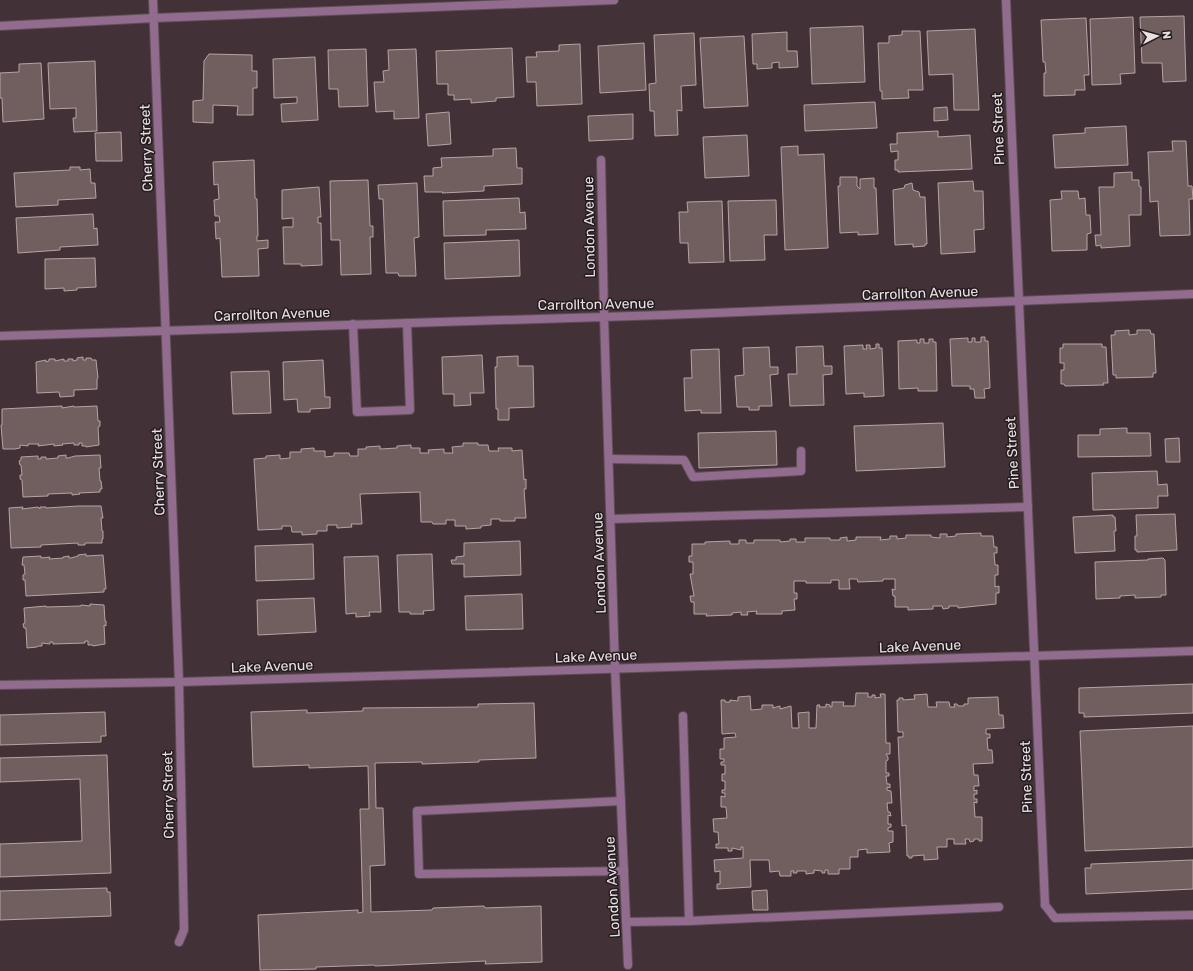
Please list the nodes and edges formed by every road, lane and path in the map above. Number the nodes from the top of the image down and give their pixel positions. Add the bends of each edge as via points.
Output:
1 (153, 0) edge
2 (614, 0) edge
3 (1006, 0) edge
4 (154, 18) junction
5 (0, 26) edge
6 (601, 160) dead end
7 (1193, 294) edge
8 (1018, 302) junction
9 (604, 316) junction
10 (407, 322) junction
11 (353, 324) junction
12 (166, 330) junction
13 (0, 336) edge
14 (801, 451) dead end
15 (609, 459) junction
16 (1028, 507) junction
17 (611, 519) junction
18 (1193, 651) edge
19 (1035, 656) junction
20 (615, 668) junction
21 (179, 682) junction
22 (0, 685) edge
23 (683, 716) dead end
24 (621, 801) junction
25 (624, 871) junction
26 (999, 907) dead end
27 (1193, 915) edge
28 (689, 921) junction
29 (627, 922) junction
30 (179, 942) dead end
31 (628, 965) dead end

1 - 4 street, Cherry Street
2 - 4 street
3 - 8 street, Pine Street
4 - 5 street
4 - 12 street, Cherry Street
6 - 9 street, London Avenue
7 - 8 street, Carrollton Avenue
8 - 9 street, Carrollton Avenue
8 - 16 street, Pine Street
9 - 10 street, Carrollton Avenue
9 - 15 street, London Avenue
10 - 11 street, Carrollton Avenue
10 - 11 street via 410,410 356,412
11 - 12 street, Carrollton Avenue
12 - 13 street, Carrollton Avenue
12 - 21 street, Cherry Street
14 - 15 street via 801,471 693,478 684,460
15 - 17 street, London Avenue
16 - 17 street
16 - 19 street, Pine Street
17 - 20 street, London Avenue
18 - 19 street, Lake Avenue
19 - 20 street, Lake Avenue
19 - 27 street, Pine Street via 1045,905 1055,918
20 - 21 street, Lake Avenue
20 - 24 street, London Avenue
21 - 22 street, Lake Avenue
21 - 30 street, Cherry Street via 184,930
23 - 28 street
24 - 25 street, London Avenue
24 - 25 street via 417,811 420,874
25 - 29 street, London Avenue
26 - 28 street
28 - 29 street
29 - 31 street, London Avenue

